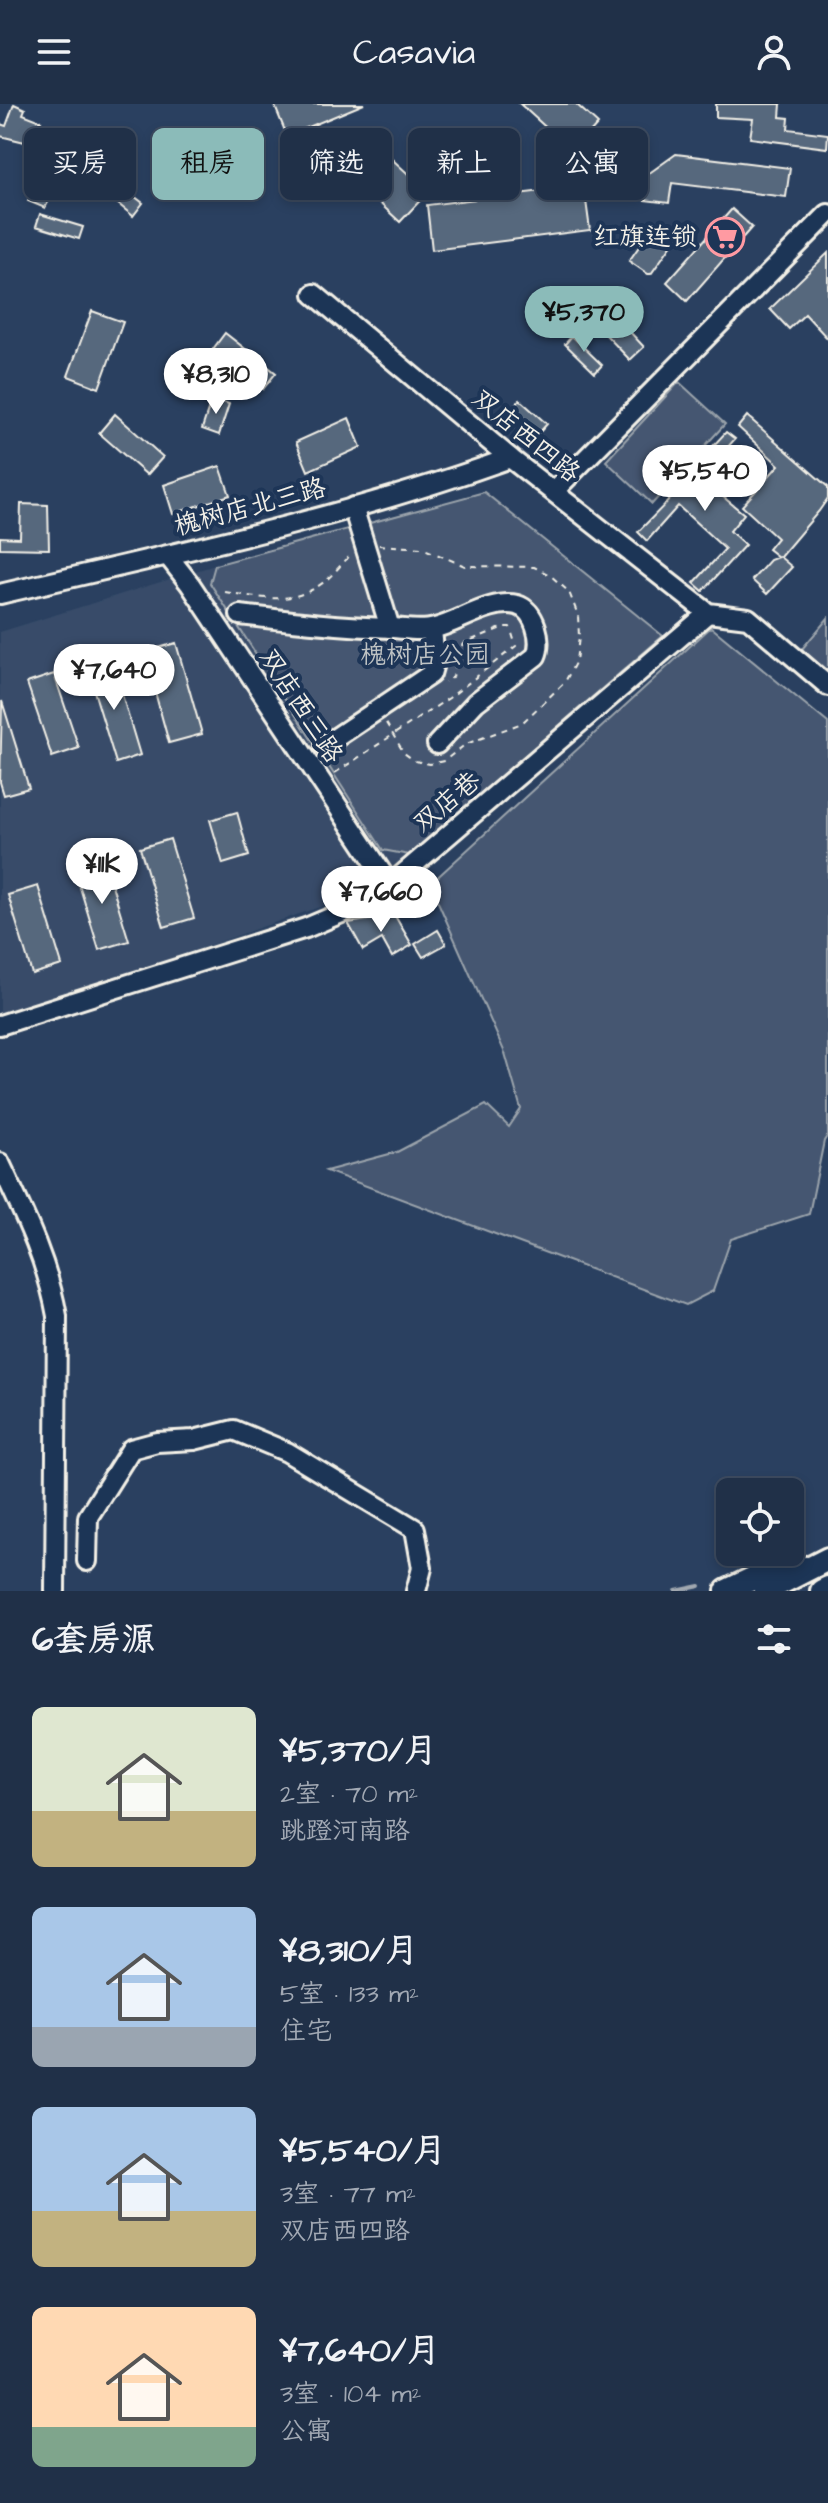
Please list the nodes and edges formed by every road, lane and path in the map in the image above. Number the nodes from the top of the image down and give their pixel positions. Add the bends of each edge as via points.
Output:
1 (828, 214) edge
2 (314, 294) dead end
3 (510, 458) junction
4 (554, 491) junction
5 (353, 507) junction
6 (168, 556) junction
7 (0, 594) edge
8 (708, 613) junction
9 (240, 615) dead end
10 (390, 628) junction
11 (432, 630) junction
12 (441, 684) dead end
13 (828, 686) edge
14 (437, 744) dead end
15 (325, 745) dead end
16 (321, 782) junction
17 (390, 885) junction
18 (0, 1025) edge
19 (0, 1163) edge
20 (87, 1561) dead end
21 (818, 1564) edge
22 (828, 1588) edge
23 (55, 1591) edge
24 (416, 1591) edge
25 (727, 1591) edge
26 (765, 1591) edge
27 (822, 1591) edge

1 - 4 street
2 - 3 street, 双店西四路
3 - 4 street, 双店西四路
3 - 5 street, 槐树店北三路
4 - 8 street, 双店西四路
5 - 6 street, 槐树店北三路
5 - 10 street
6 - 7 street, 槐树店北三路
6 - 16 street, 双店西三路
8 - 13 street via 748,618
8 - 17 street, 双店巷
9 - 10 street
10 - 11 street
11 - 14 street via 496,606 521,606 528,611 540,647 530,662 476,702
11 - 15 street via 431,674
12 - 16 path via 453,677 464,643 504,627 514,631 516,646 449,698
16 - 17 street, 双店西三路
17 - 18 street, 双店巷 via 306,928
19 - 23 street via 38,1241 57,1316
20 - 24 street via 88,1517 131,1449 234,1430 287,1452 415,1529 422,1568
21 - 25 main road via 777,1567
21 - 26 main road
22 - 27 main road

